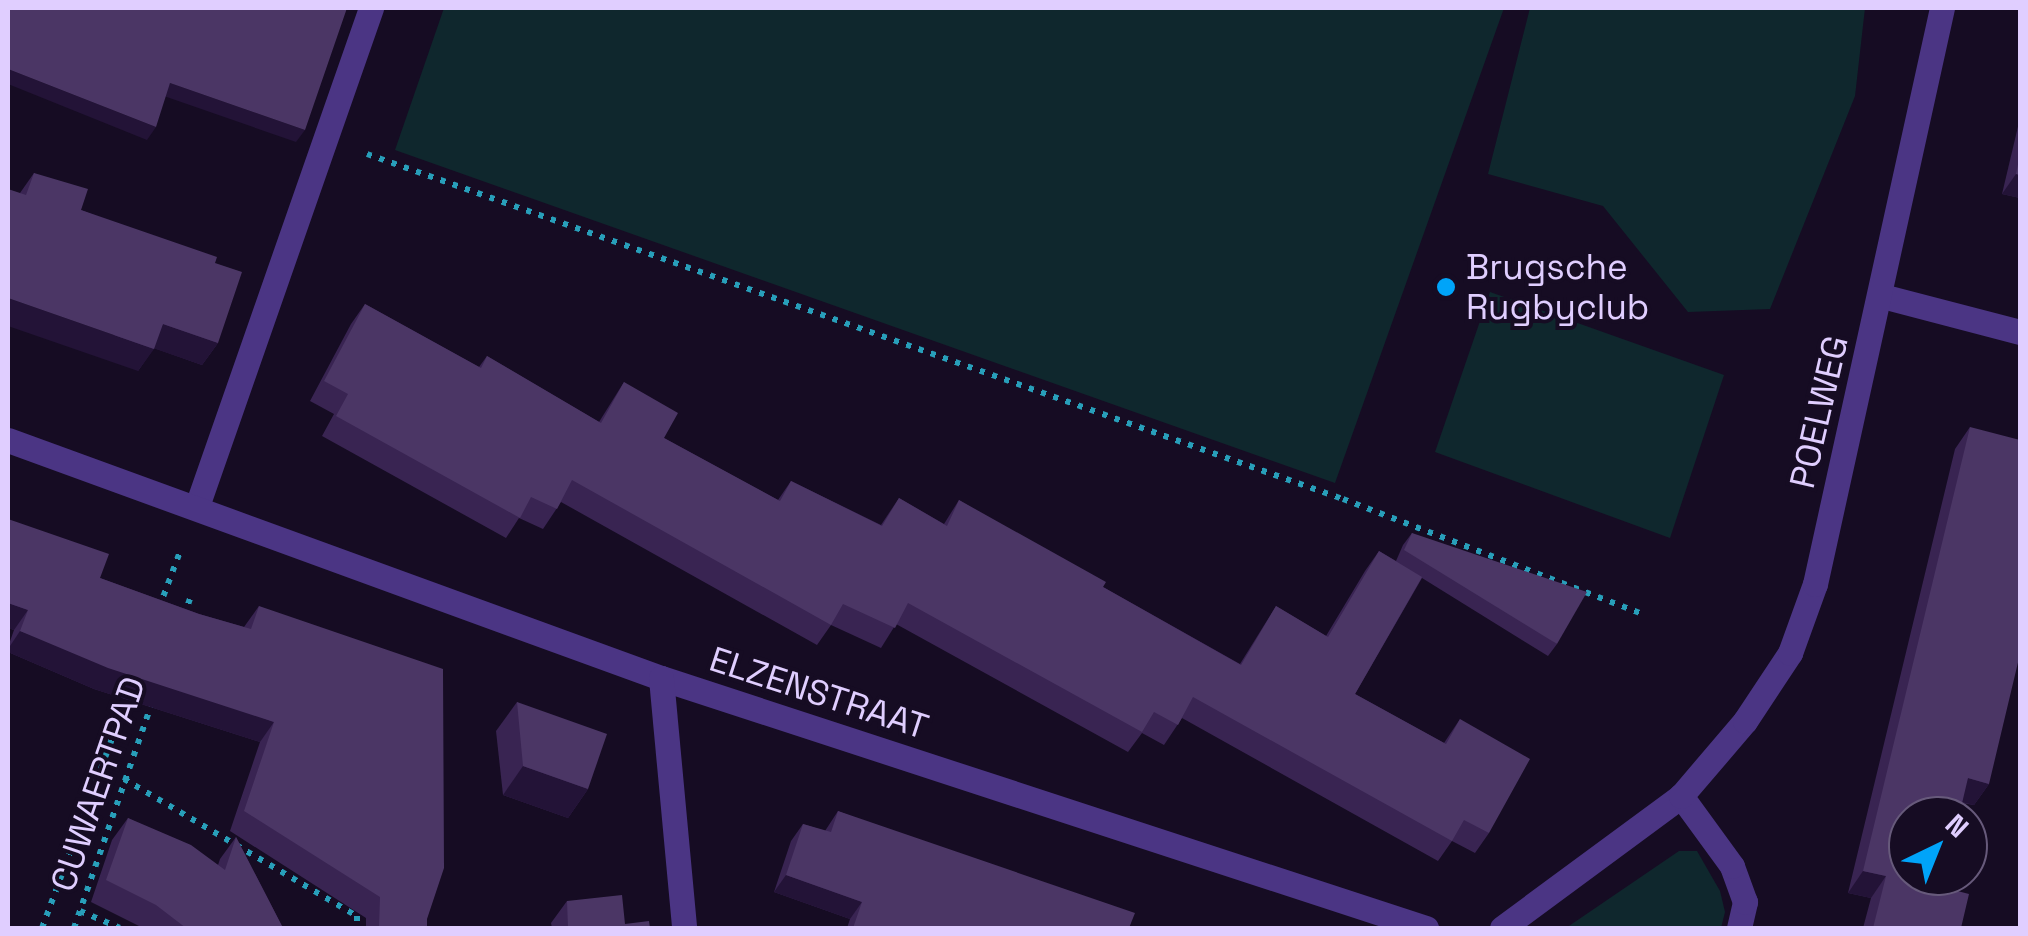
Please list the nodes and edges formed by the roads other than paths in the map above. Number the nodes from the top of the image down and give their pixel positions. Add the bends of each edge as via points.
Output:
1 (371, 8) edge
2 (1942, 8) edge
3 (1882, 296) junction
4 (2020, 332) edge
5 (8, 440) edge
6 (196, 506) junction
7 (660, 678) junction
8 (1682, 796) junction
9 (684, 928) edge
10 (1426, 928) edge
11 (1502, 928) edge
12 (1739, 928) edge

1 - 6 street
2 - 3 street, POELWEG
3 - 4 street
3 - 8 street, POELWEG via 1815,584 1790,653 1745,721
5 - 6 street, ELZENSTRAAT
6 - 7 street, ELZENSTRAAT
7 - 9 street
7 - 10 street, ELZENSTRAAT
8 - 11 street, POELWEG
8 - 12 street via 1732,866 1745,902

